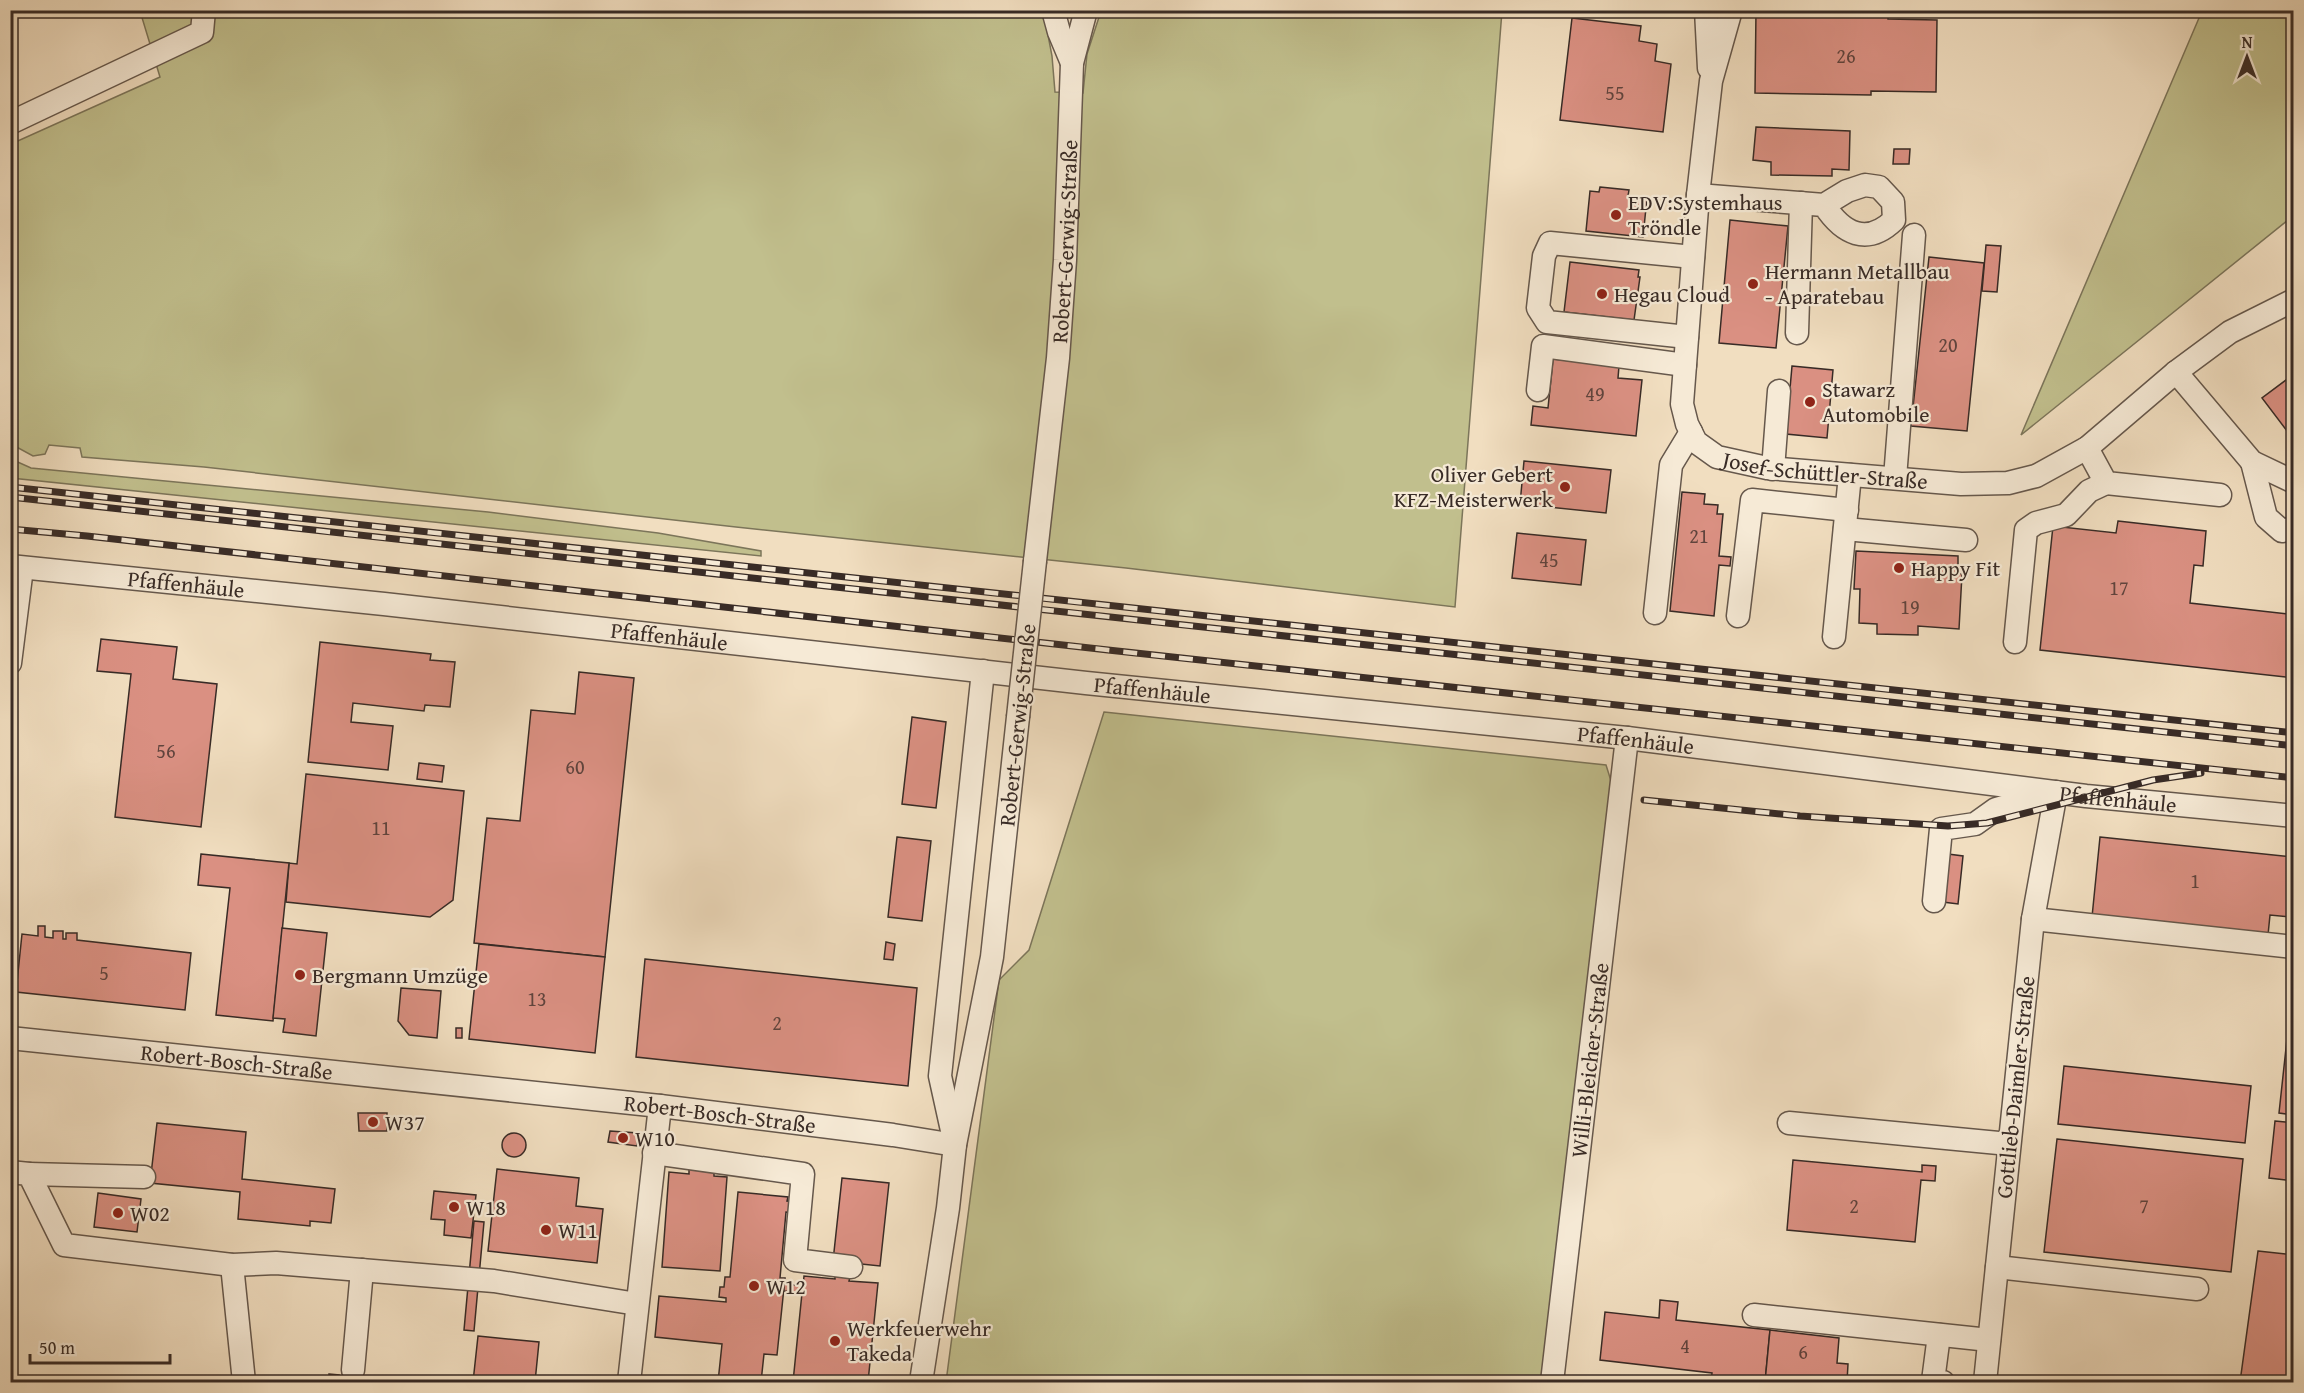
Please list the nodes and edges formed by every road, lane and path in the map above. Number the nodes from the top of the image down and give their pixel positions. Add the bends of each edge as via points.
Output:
1 (204, 10) edge
2 (1053, 10) edge
3 (1086, 10) edge
4 (1691, 10) edge
5 (1731, 10) edge
6 (1706, 22) edge
7 (1072, 63) junction
8 (1711, 81) junction
9 (10, 123) edge
10 (1698, 195) junction
11 (1801, 203) junction
12 (1824, 205) dead end
13 (1914, 235) dead end
14 (1693, 257) junction
15 (2294, 300) edge
16 (1797, 333) dead end
17 (1687, 337) junction
18 (1685, 365) junction
19 (2176, 372) junction
20 (1538, 390) dead end
21 (1779, 391) dead end
22 (1691, 432) junction
23 (2087, 448) junction
24 (2252, 462) junction
25 (1773, 469) junction
26 (1850, 475) junction
27 (1895, 478) junction
28 (2294, 482) edge
29 (2106, 483) junction
30 (2220, 495) dead end
31 (1846, 520) junction
32 (2294, 528) edge
33 (1965, 540) dead end
34 (16, 567) edge
35 (1655, 613) dead end
36 (1738, 616) dead end
37 (1834, 637) dead end
38 (2015, 642) dead end
39 (10, 663) edge
40 (983, 671) junction
41 (1627, 738) junction
42 (2056, 792) junction
43 (2294, 816) edge
44 (1934, 900) dead end
45 (2033, 919) junction
46 (2294, 947) edge
47 (10, 1038) edge
48 (660, 1106) junction
49 (1789, 1124) dead end
50 (2009, 1144) junction
51 (955, 1145) junction
52 (654, 1153) junction
53 (20, 1173) edge
54 (144, 1177) dead end
55 (232, 1265) junction
56 (851, 1267) dead end
57 (1997, 1267) junction
58 (362, 1270) junction
59 (2197, 1289) dead end
60 (637, 1304) junction
61 (1754, 1315) dead end
62 (1939, 1335) junction
63 (1989, 1340) junction
64 (353, 1370) dead end
65 (244, 1383) edge
66 (629, 1383) edge
67 (921, 1383) edge
68 (1552, 1383) edge
69 (1943, 1383) edge
70 (1985, 1383) edge

1 - 9 street via 202,32
2 - 7 street, Robert-Gerwig-Straße
3 - 7 street, Robert-Gerwig-Straße
4 - 6 street, Josef-Schüttler-Straße
5 - 8 street, Josef-Schüttler-Straße
6 - 8 street, Josef-Schüttler-Straße
7 - 51 street, Robert-Gerwig-Straße, bridge via 1058,358 992,957
8 - 10 street, Josef-Schüttler-Straße
10 - 11 street
10 - 14 street, Josef-Schüttler-Straße
11 - 12 street
11 - 16 street
13 - 27 street
14 - 17 street, Josef-Schüttler-Straße
14 - 17 street via 1551,243 1544,256 1538,308 1547,322
15 - 19 street, Josef-Schüttler-Straße via 2230,332
17 - 18 street, Josef-Schüttler-Straße
18 - 20 street via 1543,346
18 - 22 street, Josef-Schüttler-Straße via 1682,404
19 - 23 street, Josef-Schüttler-Straße
19 - 24 street
21 - 25 street
22 - 25 street, Josef-Schüttler-Straße via 1696,442 1717,456
22 - 35 street via 1671,465
23 - 27 street, Josef-Schüttler-Straße via 2036,476 2008,483 1961,484
23 - 29 street
24 - 28 street
24 - 32 street via 2266,517 2282,531
25 - 26 street, Josef-Schüttler-Straße
26 - 27 street, Josef-Schüttler-Straße
26 - 31 street
29 - 30 street
29 - 38 street via 2089,491 2066,515 2036,523 2026,530
31 - 33 street
31 - 36 street via 1752,500
31 - 37 street
34 - 39 street
34 - 40 street, Pfaffenhäule
40 - 41 street, Pfaffenhäule
40 - 51 street via 940,1076
41 - 42 street, Pfaffenhäule
41 - 68 street, Willi-Bleicher-Straße
42 - 43 street, Pfaffenhäule
42 - 44 street via 1996,809 1975,824 1941,829
42 - 45 street, Gottlieb-Daimler-Straße
45 - 46 street
45 - 50 street, Gottlieb-Daimler-Straße
47 - 48 street, Robert-Bosch-Straße
48 - 51 street, Robert-Bosch-Straße
48 - 52 street
49 - 50 street
50 - 57 street, Gottlieb-Daimler-Straße
51 - 67 street, Robert-Gerwig-Straße
52 - 56 street via 804,1174 795,1260
52 - 60 street
53 - 54 street
53 - 55 street via 64,1245
55 - 58 street via 276,1263
55 - 65 street
57 - 59 street
57 - 63 street, Gottlieb-Daimler-Straße
58 - 60 street via 494,1281
58 - 64 street
60 - 66 street
61 - 62 street
62 - 63 street
62 - 69 street via 1933,1381
63 - 70 street, Gottlieb-Daimler-Straße

